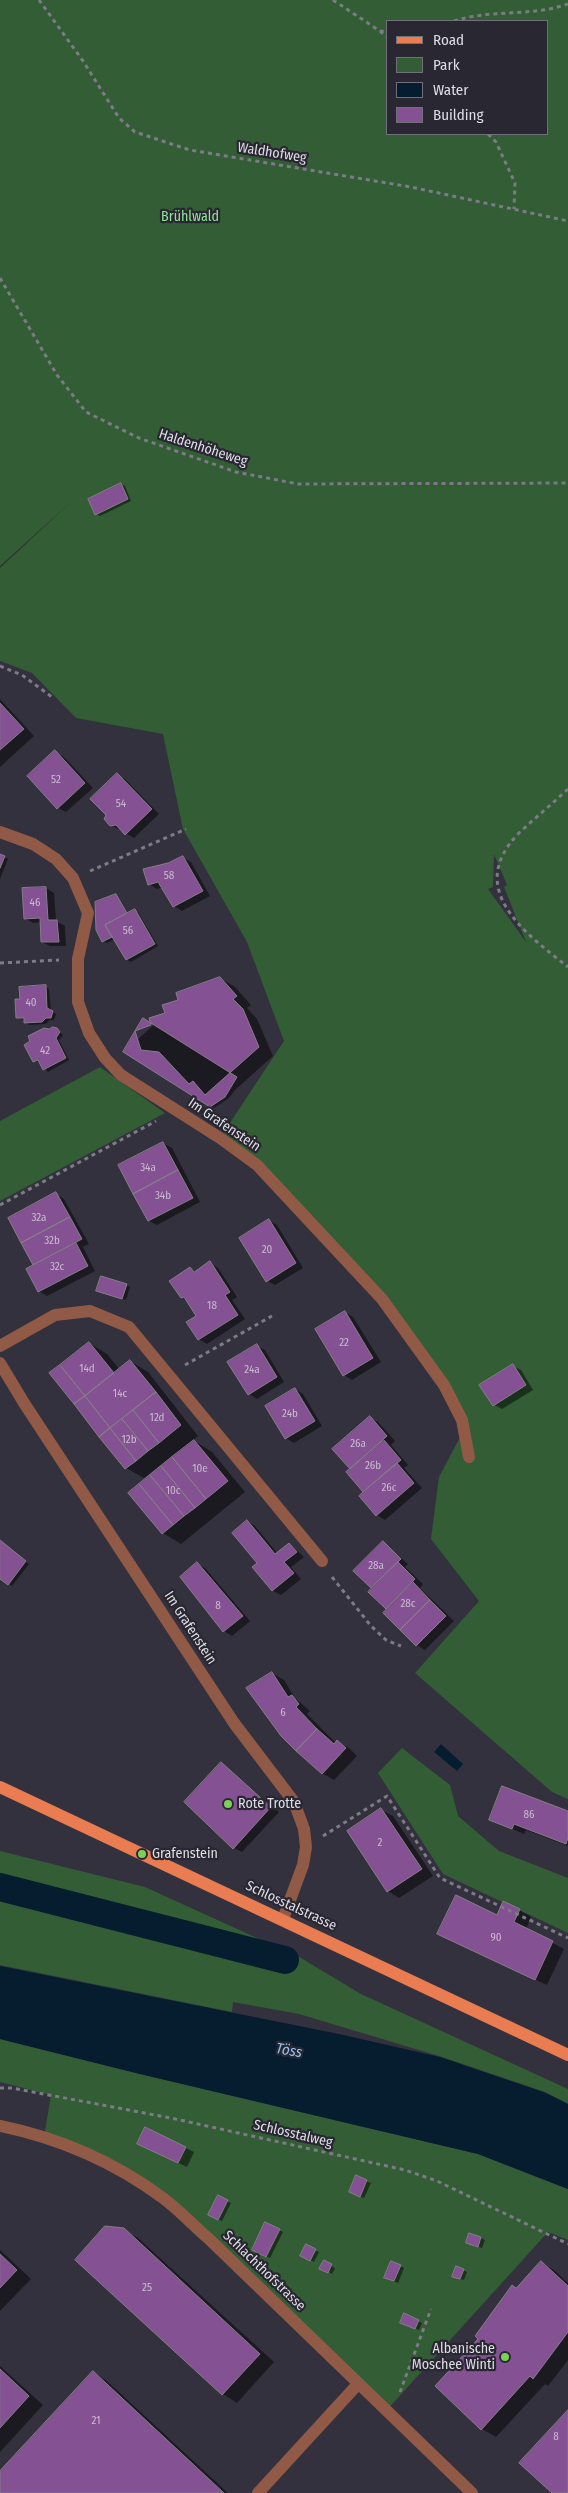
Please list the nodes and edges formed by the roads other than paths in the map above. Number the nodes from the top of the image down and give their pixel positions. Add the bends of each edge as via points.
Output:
1 (0, 832) edge
2 (0, 1346) edge
3 (0, 1362) edge
4 (469, 1457) dead end
5 (322, 1561) dead end
6 (0, 1787) edge
7 (283, 1919) junction
8 (568, 2055) edge
9 (0, 2126) edge
10 (358, 2384) junction
11 (258, 2493) edge
12 (472, 2493) edge

1 - 4 street, Im Grafenstein via 41,849 56,859 73,878 88,912 78,959 78,1002 94,1042 105,1058 121,1075 257,1165 382,1299 444,1385 462,1420
2 - 5 street via 55,1315 90,1311 129,1327
3 - 7 street, Im Grafenstein via 234,1723 294,1802 304,1829 306,1847 303,1865
6 - 7 main road, Schlosstalstrasse
7 - 8 main road, Schlosstalstrasse
9 - 10 street, Schlachthofstrasse via 67,2144 164,2198
10 - 11 street
10 - 12 street, Schlachthofstrasse

